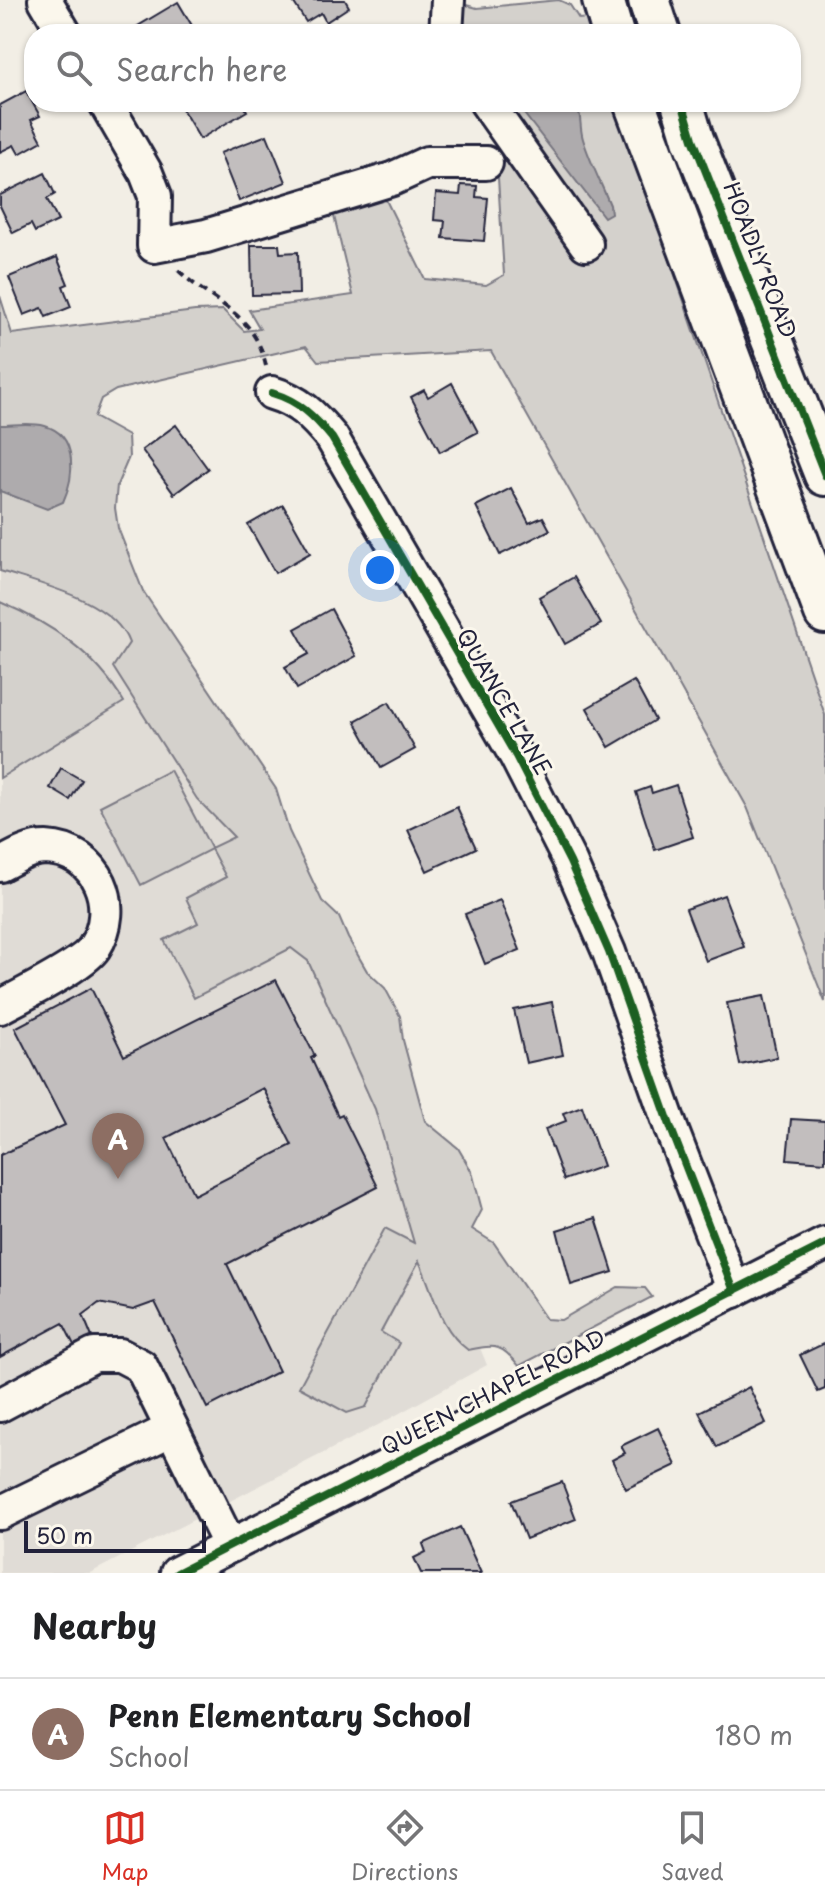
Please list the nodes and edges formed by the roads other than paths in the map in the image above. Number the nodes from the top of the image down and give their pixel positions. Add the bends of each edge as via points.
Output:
1 (45, 0) edge
2 (448, 0) edge
3 (603, 0) edge
4 (649, 0) edge
5 (59, 24) edge
6 (447, 24) edge
7 (610, 24) edge
8 (657, 24) edge
9 (111, 112) edge
10 (493, 112) edge
11 (638, 112) edge
12 (685, 112) edge
13 (486, 163) dead end
14 (586, 244) dead end
15 (272, 393) road end
16 (817, 437) edge
17 (825, 475) edge
18 (825, 613) edge
19 (0, 865) edge
20 (0, 1007) edge
21 (825, 1244) edge
22 (734, 1291) junction
23 (0, 1405) edge
24 (172, 1429) junction
25 (0, 1513) edge
26 (230, 1546) junction
27 (177, 1573) edge

1 - 5 street
2 - 6 street
3 - 7 main road
4 - 8 main road
9 - 13 street via 155,196 154,246 206,236 392,179 427,163
10 - 14 street
11 - 18 main road
12 - 16 main road, HOADLY ROAD
15 - 22 street, QUANCE LANE via 300,405 332,438 516,756 609,952
16 - 17 main road, HOADLY ROAD
19 - 20 street via 26,851 63,851 92,869 106,902 104,924 92,952
21 - 22 street, QUEEN CHAPEL ROAD
22 - 26 street, QUEEN CHAPEL ROAD
23 - 24 street via 94,1355 120,1355 141,1366
24 - 25 street
24 - 26 street
26 - 27 street, QUEEN CHAPEL ROAD

